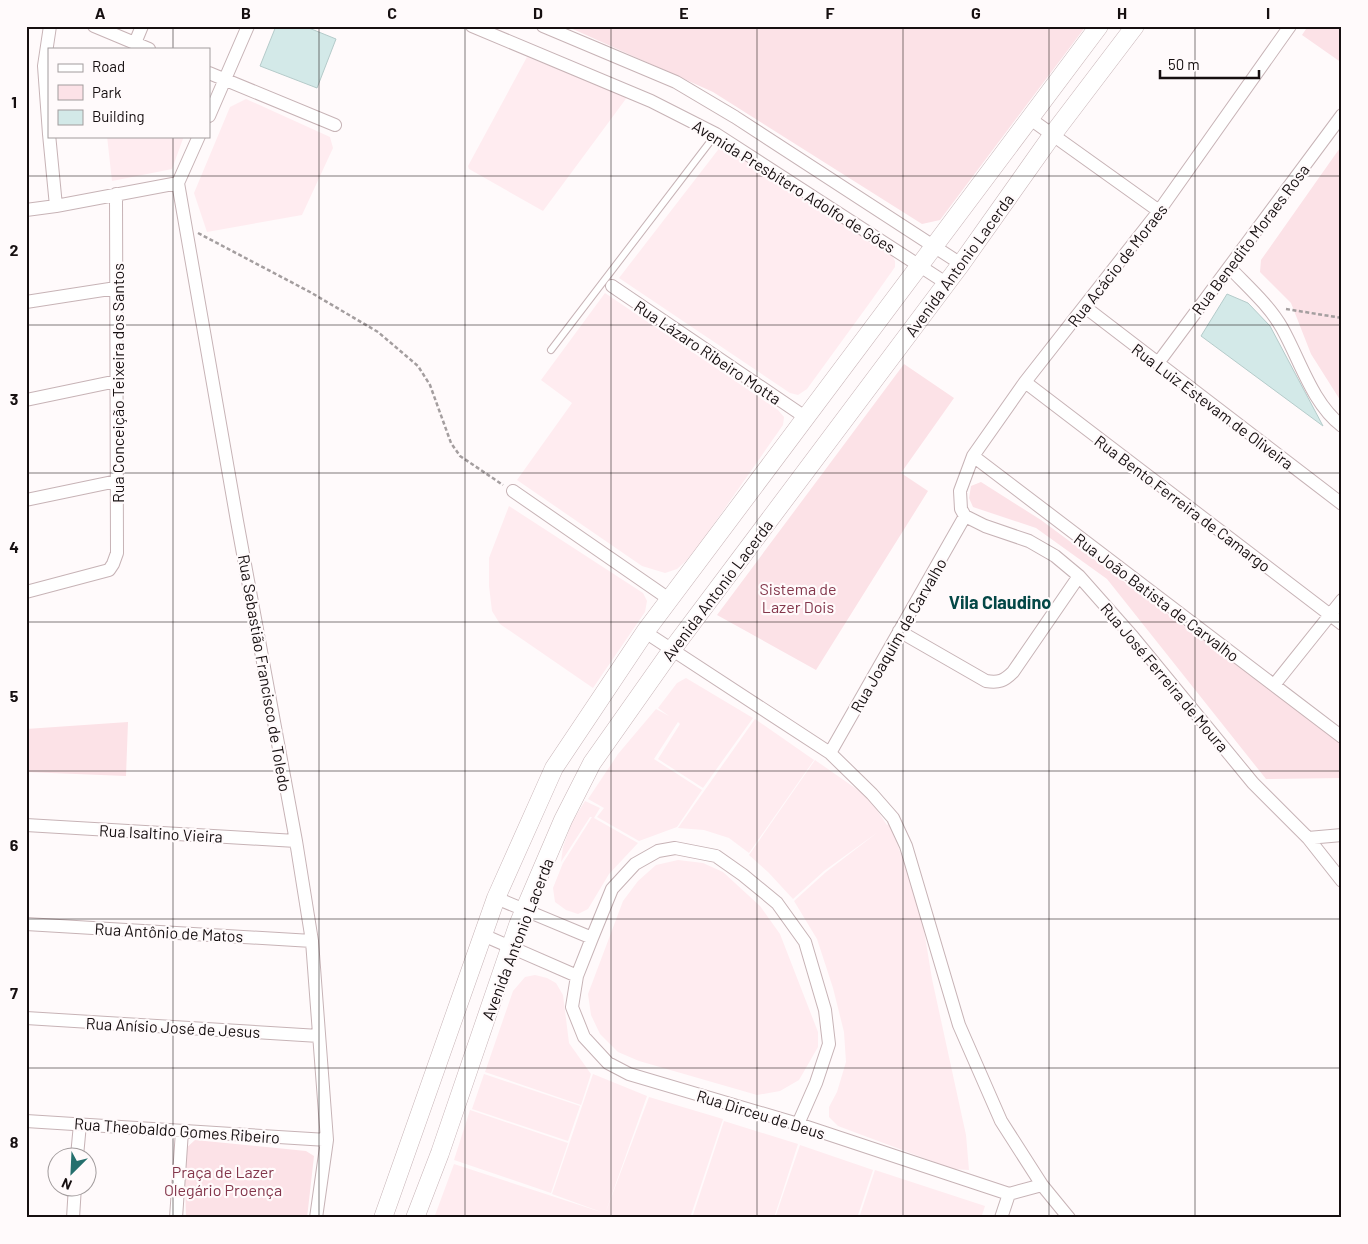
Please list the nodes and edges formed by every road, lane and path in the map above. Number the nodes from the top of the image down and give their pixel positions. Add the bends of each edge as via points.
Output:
1 (50, 26) edge
2 (94, 26) edge
3 (142, 26) edge
4 (248, 26) edge
5 (472, 26) edge
6 (543, 26) edge
7 (1099, 26) edge
8 (1135, 26) edge
9 (1290, 26) edge
10 (135, 43) junction
11 (147, 48) edge
12 (210, 73) edge
13 (225, 80) junction
14 (210, 114) edge
15 (1342, 115) edge
16 (1029, 118) junction
17 (335, 125) dead end
18 (48, 134) edge
19 (716, 134) junction
20 (1053, 134) junction
21 (48, 138) edge
22 (198, 138) edge
23 (178, 183) junction
24 (116, 194) junction
25 (56, 206) junction
26 (26, 210) edge
27 (1159, 210) junction
28 (186, 226) junction
29 (934, 245) junction
30 (961, 264) junction
31 (920, 265) junction
32 (1229, 267) junction
33 (946, 283) junction
34 (612, 286) dead end
35 (116, 288) junction
36 (26, 302) edge
37 (1085, 307) junction
38 (1267, 307) junction
39 (1342, 318) edge
40 (551, 350) dead end
41 (1158, 363) junction
42 (117, 382) junction
43 (1025, 382) junction
44 (26, 400) edge
45 (805, 417) junction
46 (1342, 426) edge
47 (973, 456) junction
48 (118, 481) junction
49 (513, 491) joint
50 (26, 500) edge
51 (1342, 504) edge
52 (963, 513) junction
53 (1079, 576) junction
54 (26, 592) edge
55 (669, 599) junction
56 (1342, 600) edge
57 (1330, 615) junction
58 (1342, 624) edge
59 (899, 631) junction
60 (644, 632) junction
61 (671, 651) junction
62 (1274, 685) junction
63 (1342, 736) edge
64 (830, 753) junction
65 (26, 825) edge
66 (1342, 835) edge
67 (1308, 838) junction
68 (296, 841) junction
69 (1342, 881) edge
70 (496, 898) junction
71 (525, 910) junction
72 (26, 924) edge
73 (482, 935) junction
74 (592, 938) junction
75 (312, 941) junction
76 (510, 947) junction
77 (578, 976) junction
78 (26, 1018) edge
79 (319, 1036) junction
80 (26, 1121) edge
81 (80, 1124) junction
82 (798, 1124) junction
83 (182, 1131) junction
84 (327, 1140) junction
85 (78, 1146) edge
86 (1042, 1185) junction
87 (1009, 1194) junction
88 (74, 1196) edge
89 (73, 1218) edge
90 (176, 1218) edge
91 (316, 1218) edge
92 (384, 1218) edge
93 (416, 1218) edge
94 (1001, 1218) edge
95 (1069, 1218) edge

1 - 18 street via 44,66
2 - 10 street
3 - 10 street
4 - 13 street
5 - 19 street, Avenida Presbítero Adolfo de Góes via 651,101
6 - 29 street, Avenida Presbítero Adolfo de Góes via 676,82
7 - 16 main road, Avenida Antonio Lacerda
8 - 20 main road, Avenida Antonio Lacerda
9 - 27 street, Rua Acácio de Moraes
10 - 11 street
12 - 13 street
13 - 14 street
13 - 17 street
15 - 32 street, Rua Benedito Moraes Rosa
16 - 20 street
16 - 29 main road, Avenida Antonio Lacerda
19 - 31 street, Avenida Presbítero Adolfo de Góes
19 - 40 lane
20 - 27 street
20 - 30 main road, Avenida Antonio Lacerda
21 - 25 street
22 - 23 street
23 - 24 street
23 - 28 street, Rua Sebastião Francisco de Toledo
24 - 25 street
24 - 35 street, Rua Conceição Teixeira dos Santos
25 - 26 street
27 - 37 street, Rua Acácio de Moraes
28 - 49 path via 378,332 418,366 430,385 451,443 460,456
28 - 68 street, Rua Sebastião Francisco de Toledo
29 - 30 street, Avenida Presbítero Adolfo de Góes
29 - 31 main road, Avenida Antonio Lacerda
30 - 33 main road, Avenida Antonio Lacerda
31 - 33 street, Avenida Presbítero Adolfo de Góes
31 - 45 main road, Avenida Antonio Lacerda
32 - 38 street
32 - 41 street, Rua Benedito Moraes Rosa
33 - 61 main road, Avenida Antonio Lacerda
34 - 45 street, Rua Lázaro Ribeiro Motta
35 - 36 street
35 - 42 street, Rua Conceição Teixeira dos Santos
37 - 41 street, Rua Luiz Estevam de Oliveira
37 - 43 street, Rua Acácio de Moraes
38 - 39 path
38 - 46 street via 1281,326 1332,419
41 - 51 street, Rua Luiz Estevam de Oliveira
42 - 44 street
42 - 48 street, Rua Conceição Teixeira dos Santos
43 - 47 street, Rua Acácio de Moraes
43 - 57 street, Rua Bento Ferreira de Camargo
45 - 55 main road, Avenida Antonio Lacerda
47 - 52 street, Rua Acácio de Moraes via 960,491
47 - 62 street, Rua João Batista de Carvalho
48 - 50 street
48 - 54 street, Rua Conceição Teixeira dos Santos via 114,564 108,570
49 - 55 street
52 - 53 street, Rua José Ferreira de Moura via 985,526 1029,541 1055,556
52 - 59 street, Rua Joaquim de Carvalho
53 - 59 street via 1004,681 986,681
53 - 67 street, Rua José Ferreira de Moura via 1253,783
55 - 60 main road, Avenida Antonio Lacerda
56 - 57 street
57 - 58 street, Rua Bento Ferreira de Camargo
57 - 62 street
59 - 64 street, Rua Joaquim de Carvalho
60 - 61 street
60 - 70 main road, Avenida Antonio Lacerda via 554,768
61 - 64 street
61 - 71 main road, Avenida Antonio Lacerda via 592,763 563,820
62 - 63 street, Rua João Batista de Carvalho
64 - 86 street via 893,818 906,846 959,1025 1001,1121
65 - 68 street, Rua Isaltino Vieira
66 - 67 street
67 - 69 street, Rua José Ferreira de Moura
68 - 75 street, Rua Sebastião Francisco de Toledo
70 - 71 street
70 - 73 main road, Avenida Antonio Lacerda
71 - 74 street
71 - 76 main road, Avenida Antonio Lacerda
72 - 75 street, Rua Antônio de Matos
73 - 76 street
73 - 92 main road, Avenida Antonio Lacerda
74 - 77 street, Rua Dirceu de Deus
74 - 82 street, Rua Dirceu de Deus via 612,889 635,864 658,851 675,848 716,856 777,903 805,942 825,1010 828,1044
75 - 79 street, Rua Sebastião Francisco de Toledo
76 - 77 street
76 - 93 main road, Avenida Antonio Lacerda
77 - 82 street, Rua Dirceu de Deus via 572,1007 584,1037 608,1063 630,1074
78 - 79 street, Rua Anísio José de Jesus
79 - 84 street, Rua Sebastião Francisco de Toledo
80 - 81 street, Rua Theobaldo Gomes Ribeiro
81 - 83 street, Rua Theobaldo Gomes Ribeiro
81 - 85 street
82 - 87 street, Rua Dirceu de Deus
83 - 84 street, Rua Theobaldo Gomes Ribeiro
83 - 90 street
84 - 91 street, Rua Sebastião Francisco de Toledo
86 - 87 street
86 - 95 street
87 - 94 street
88 - 89 street

